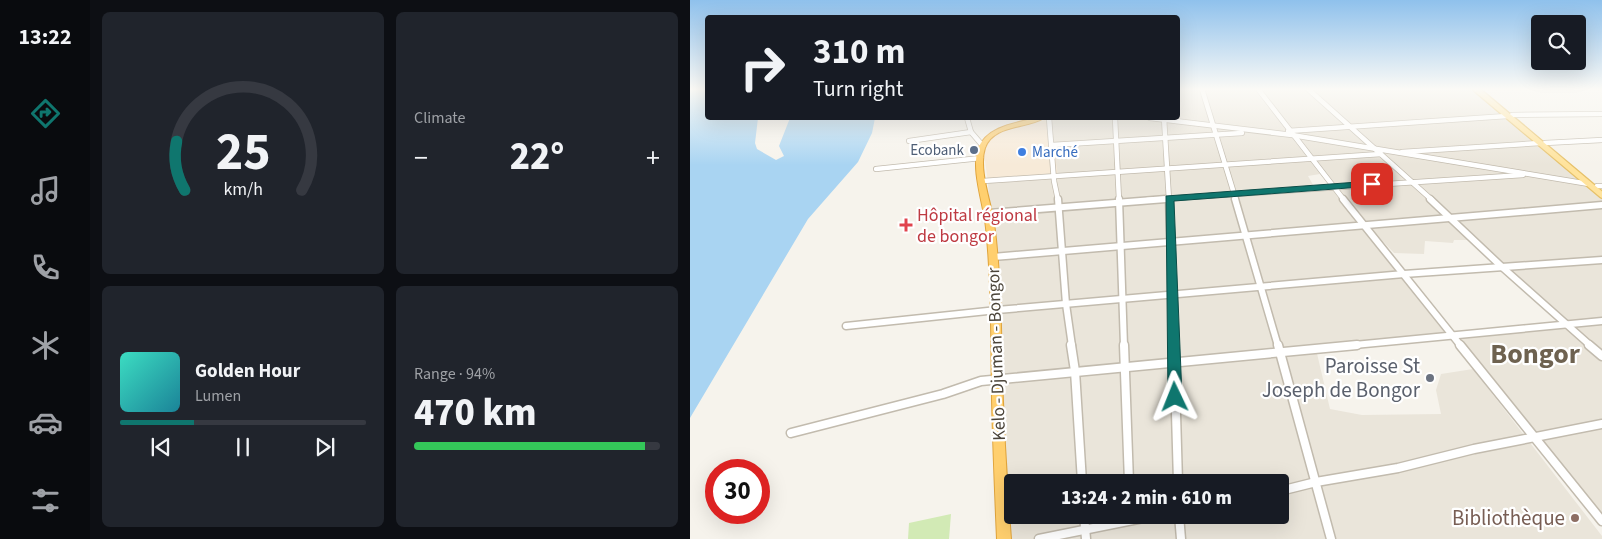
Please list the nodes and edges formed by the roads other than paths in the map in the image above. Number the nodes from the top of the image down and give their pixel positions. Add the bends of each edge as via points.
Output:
1 (1210, 114) edge
2 (1276, 114) edge
3 (1335, 114) edge
4 (1508, 114) edge
5 (1595, 114) edge
6 (1510, 116) junction
7 (968, 120) edge
8 (1035, 120) edge
9 (1049, 120) edge
10 (1115, 120) edge
11 (1164, 120) edge
12 (1170, 120) edge
13 (1214, 127) junction
14 (1350, 127) junction
15 (972, 132) junction
16 (1263, 132) junction
17 (1290, 133) junction
18 (1215, 135) junction
19 (1166, 138) junction
20 (1602, 140) edge
21 (909, 141) dead end
22 (1114, 141) junction
23 (1542, 143) junction
24 (1052, 145) junction
25 (983, 146) junction
26 (1379, 152) junction
27 (1391, 153) junction
28 (981, 158) junction
29 (1309, 158) junction
30 (1224, 164) junction
31 (1168, 167) junction
32 (876, 169) dead end
33 (1117, 170) junction
34 (1054, 175) junction
35 (1523, 175) junction
36 (983, 181) junction
37 (1411, 181) junction
38 (1589, 184) junction
39 (1332, 186) junction
40 (1600, 187) edge
41 (1234, 194) junction
42 (1602, 195) edge
43 (1169, 199) junction
44 (1120, 202) junction
45 (1602, 205) edge
46 (1059, 206) junction
47 (989, 213) junction
48 (1452, 218) junction
49 (1365, 225) junction
50 (1246, 236) junction
51 (1170, 242) junction
52 (1121, 246) junction
53 (1062, 252) junction
54 (993, 257) junction
55 (1602, 260) edge
56 (1502, 267) junction
57 (1404, 274) junction
58 (1260, 288) junction
59 (1171, 296) junction
60 (1123, 300) junction
61 (1066, 304) junction
62 (997, 310) junction
63 (1602, 321) edge
64 (1568, 324) junction
65 (846, 326) dead end
66 (1451, 335) junction
67 (1281, 352) junction
68 (1602, 356) edge
69 (1173, 362) junction
70 (1124, 368) junction
71 (1075, 371) junction
72 (997, 380) junction
73 (1602, 424) edge
74 (791, 433) dead end
75 (1534, 437) junction
76 (1081, 474) edge
77 (1129, 474) edge
78 (1178, 474) edge
79 (1316, 482) junction
80 (1289, 489) edge
81 (1602, 521) edge
82 (1112, 524) edge
83 (1180, 524) edge
84 (1085, 534) edge
85 (1004, 539) edge
86 (1039, 539) edge
87 (1181, 539) edge
88 (1332, 539) edge

1 - 13 street
2 - 17 street
3 - 14 street
4 - 6 main road
5 - 6 street
6 - 14 street
6 - 23 main road
7 - 15 street
8 - 25 highway via 997,132
9 - 24 street
10 - 22 street
11 - 19 street
12 - 13 street
13 - 16 street
13 - 18 street
14 - 17 street
14 - 26 street
15 - 21 street
15 - 25 street
16 - 17 street
16 - 18 street
17 - 26 street
17 - 29 street
18 - 19 street
18 - 30 street
19 - 22 street
19 - 31 street
20 - 23 street
22 - 24 street
22 - 33 street
23 - 27 street
23 - 38 main road
23 - 40 main road
24 - 34 street
25 - 28 highway, Kelo - Djuman - Bongor
26 - 27 street
26 - 29 street
26 - 37 street
27 - 35 street
28 - 32 street
28 - 36 highway, Kelo - Djuman - Bongor
29 - 30 street
29 - 39 street
30 - 31 street
30 - 41 street
31 - 33 street
31 - 43 street
33 - 34 street
33 - 44 street
34 - 36 street
34 - 46 street
35 - 37 street
35 - 38 street
36 - 47 highway, Kelo - Djuman - Bongor
37 - 39 street
37 - 48 street
38 - 42 main road
39 - 41 street
39 - 49 street
41 - 43 street
41 - 50 street
43 - 44 street
43 - 51 street
44 - 46 street
44 - 52 street
45 - 48 street
46 - 47 street
46 - 53 street
47 - 54 highway, Kelo - Djuman - Bongor
48 - 49 street
48 - 56 street
49 - 50 street
49 - 57 street
50 - 51 street
50 - 58 street
51 - 52 street
51 - 59 street
52 - 53 street
52 - 60 street
53 - 54 street
53 - 61 street
54 - 62 highway, Kelo - Djuman - Bongor
55 - 56 street
56 - 57 street
56 - 64 street
57 - 58 street
57 - 66 street
58 - 59 street
58 - 67 street
59 - 60 street
59 - 69 street
60 - 61 street
60 - 70 street
61 - 62 street
61 - 71 street
62 - 65 street
62 - 72 highway, Kelo - Djuman - Bongor
63 - 64 street
64 - 66 street
64 - 68 street
66 - 67 street
66 - 75 street
67 - 69 street
67 - 79 street
69 - 70 street
69 - 78 street
70 - 71 street
70 - 77 street
71 - 72 street
71 - 76 street
72 - 74 street via 981,381 943,394
72 - 85 highway, Kelo - Djuman - Bongor
73 - 75 street
75 - 79 street via 1398,468
75 - 81 street
79 - 80 street
79 - 88 street
82 - 84 street
83 - 87 street
84 - 86 street

